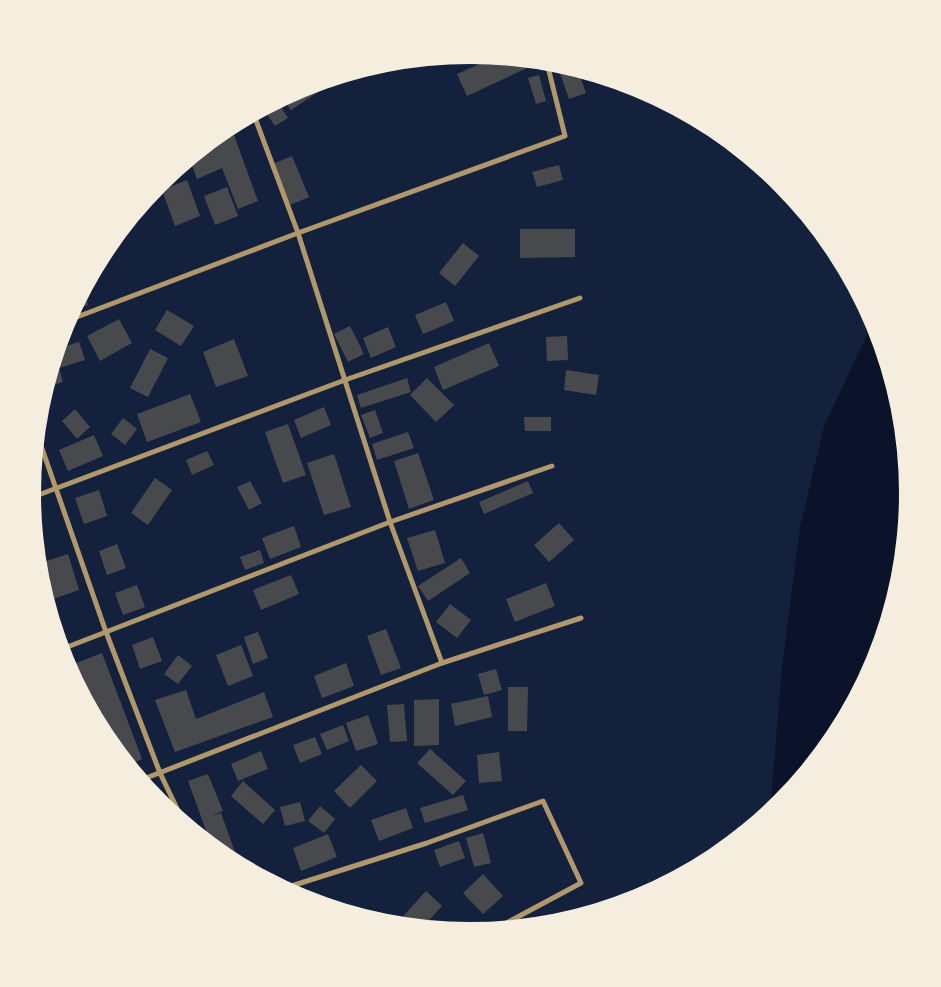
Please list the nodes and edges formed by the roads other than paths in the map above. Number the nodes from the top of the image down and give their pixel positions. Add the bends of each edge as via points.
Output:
1 (550, 71) edge
2 (257, 122) edge
3 (298, 233) junction
4 (580, 298) dead end
5 (80, 316) edge
6 (345, 380) junction
7 (43, 451) edge
8 (552, 466) dead end
9 (57, 488) junction
10 (41, 494) edge
11 (390, 522) junction
12 (581, 618) dead end
13 (106, 632) junction
14 (70, 646) edge
15 (442, 663) junction
16 (160, 773) junction
17 (148, 777) edge
18 (175, 805) edge
19 (295, 885) edge
20 (510, 921) edge

1 - 3 street via 565,136
2 - 3 street
3 - 5 street
3 - 6 street
4 - 6 street
6 - 9 street
6 - 11 street
7 - 9 street
8 - 11 street
9 - 10 street
9 - 13 street
11 - 13 street
11 - 15 street
12 - 15 street
13 - 14 street
13 - 16 street
15 - 16 street
16 - 17 street
16 - 18 street
19 - 20 street via 427,844 543,801 580,882

